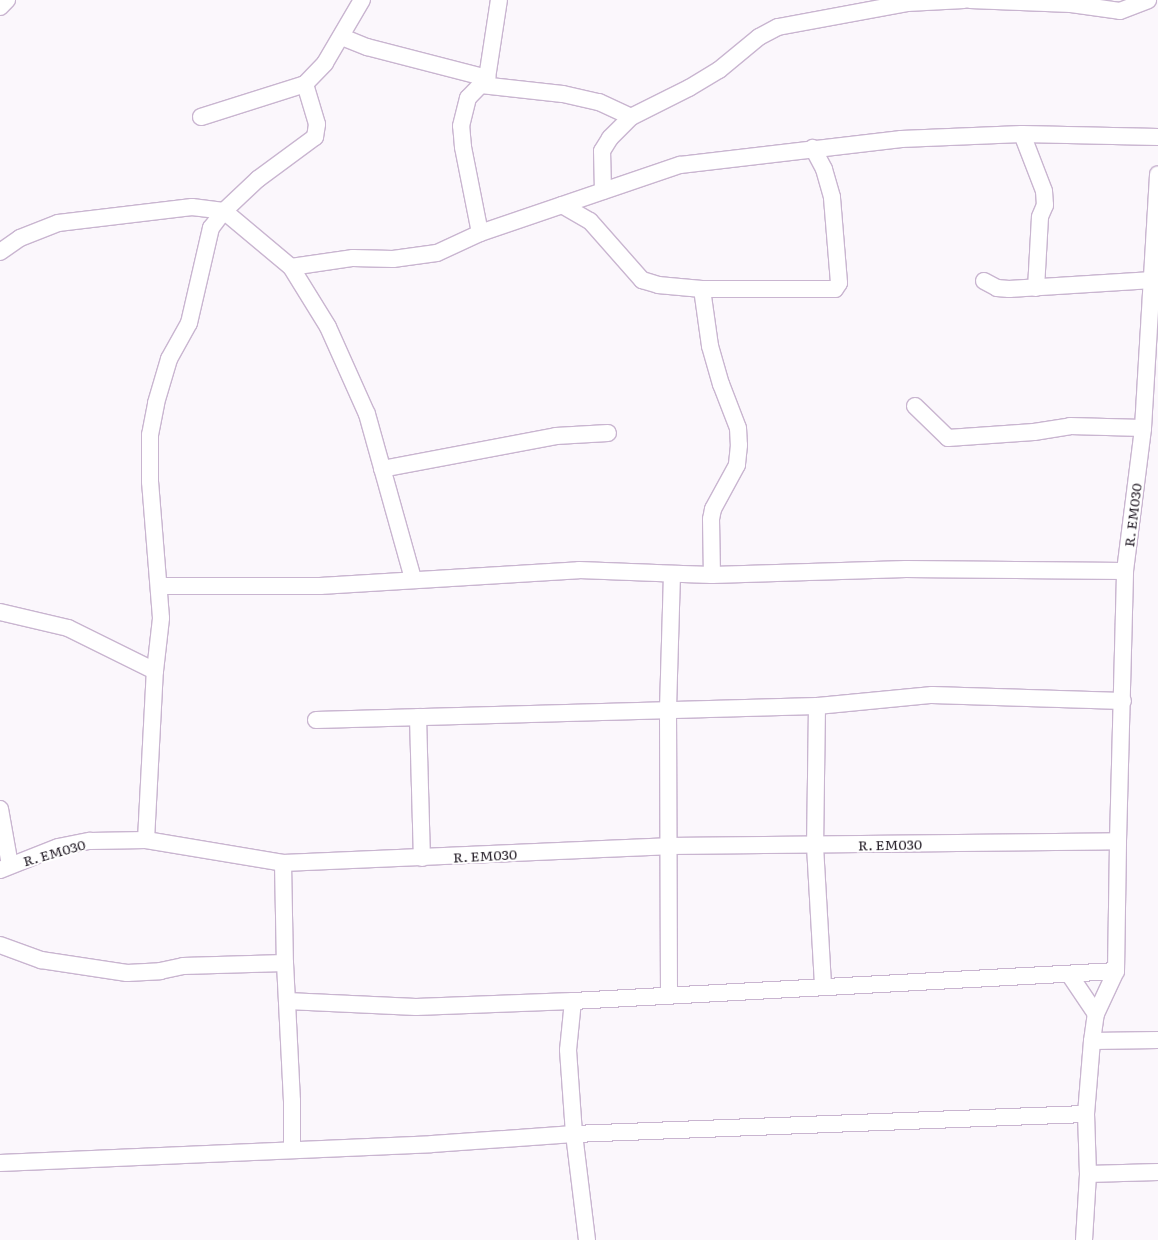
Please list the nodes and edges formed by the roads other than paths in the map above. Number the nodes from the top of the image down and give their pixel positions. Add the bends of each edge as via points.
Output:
1 (7, 0) edge
2 (362, 0) edge
3 (499, 0) edge
4 (964, 0) edge
5 (970, 0) edge
6 (1148, 0) edge
7 (0, 7) edge
8 (342, 37) junction
9 (484, 82) junction
10 (305, 84) junction
11 (201, 117) dead end
12 (631, 117) junction
13 (1022, 134) junction
14 (1158, 137) edge
15 (813, 148) junction
16 (1158, 174) edge
17 (603, 191) junction
18 (562, 205) junction
19 (224, 211) junction
20 (480, 233) junction
21 (0, 252) edge
22 (291, 267) junction
23 (1153, 280) junction
24 (984, 281) dead end
25 (1036, 288) junction
26 (702, 289) junction
27 (1152, 368) edge
28 (915, 406) dead end
29 (1143, 428) junction
30 (608, 433) dead end
31 (382, 469) junction
32 (1125, 572) junction
33 (672, 574) junction
34 (712, 575) junction
35 (412, 579) junction
36 (159, 586) junction
37 (0, 612) edge
38 (155, 671) junction
39 (1123, 701) junction
40 (817, 706) junction
41 (668, 709) junction
42 (418, 717) junction
43 (316, 720) dead end
44 (0, 808) edge
45 (146, 840) junction
46 (1118, 841) junction
47 (668, 846) junction
48 (815, 846) junction
49 (422, 858) junction
50 (283, 863) junction
51 (5, 867) edge
52 (0, 945) edge
53 (285, 962) junction
54 (1116, 971) junction
55 (1068, 974) junction
56 (823, 986) junction
57 (669, 994) junction
58 (287, 1001) junction
59 (573, 1001) junction
60 (1096, 1014) junction
61 (1158, 1040) edge
62 (1092, 1042) junction
63 (1086, 1114) junction
64 (574, 1134) junction
65 (292, 1149) junction
66 (0, 1163) edge
67 (1158, 1172) edge
68 (1088, 1174) junction
69 (587, 1240) edge
70 (1084, 1240) edge

1 - 7 street
2 - 8 street
3 - 9 street
4 - 12 street via 907,3 778,27 759,37 719,70
5 - 6 street via 1071,4 1120,11
8 - 9 street
8 - 10 street via 325,63
9 - 12 street via 599,102
9 - 20 street via 468,98 461,126
10 - 11 street
10 - 19 street via 317,124 315,137 258,179
12 - 17 street via 602,151
13 - 14 street
13 - 15 street via 901,139
13 - 25 street via 1044,191
15 - 17 street via 680,165
15 - 26 street via 824,169 832,197 839,283 835,289
16 - 23 street, R. EM030
17 - 18 street
18 - 20 street
18 - 26 street via 590,221 642,280 658,285
19 - 21 street via 192,207 58,223 20,238
19 - 22 street
19 - 36 street via 211,228 194,308 169,358 150,435 150,482
20 - 22 street via 437,253 393,259 353,258
22 - 31 street via 328,326 363,405
23 - 25 street
23 - 27 street, R. EM030
24 - 25 street via 997,288
26 - 34 street via 710,346 738,428 740,445 737,465 713,509
27 - 29 street, R. EM030
28 - 29 street via 948,438 1070,426
29 - 32 street, R. EM030
30 - 31 street via 556,436
31 - 35 street
32 - 34 street via 906,569
32 - 39 street, R. EM030
33 - 34 street
33 - 35 street via 579,570
33 - 41 street
35 - 36 street via 320,586
36 - 38 street via 161,618
37 - 38 street via 68,628
38 - 45 street
39 - 40 street via 932,695
39 - 46 street, R. EM030
40 - 41 street
40 - 48 street
41 - 42 street
41 - 47 street
42 - 43 street
42 - 49 street
44 - 51 street
45 - 50 street, R. EM030
45 - 51 street, R. EM030 via 90,841 58,848
46 - 48 street, R. EM030
46 - 54 street
47 - 48 street, R. EM030
47 - 49 street, R. EM030
47 - 57 street
48 - 56 street
49 - 50 street, R. EM030
50 - 53 street
52 - 53 street via 41,960 126,973 183,966
53 - 58 street
54 - 55 street
54 - 60 street
55 - 56 street
55 - 60 street
56 - 57 street
57 - 59 street
58 - 59 street via 416,1007
58 - 65 street
59 - 64 street via 568,1050
60 - 62 street
61 - 62 street
62 - 63 street
63 - 64 street
63 - 68 street
64 - 65 street
64 - 69 street
65 - 66 street
67 - 68 street
68 - 70 street

